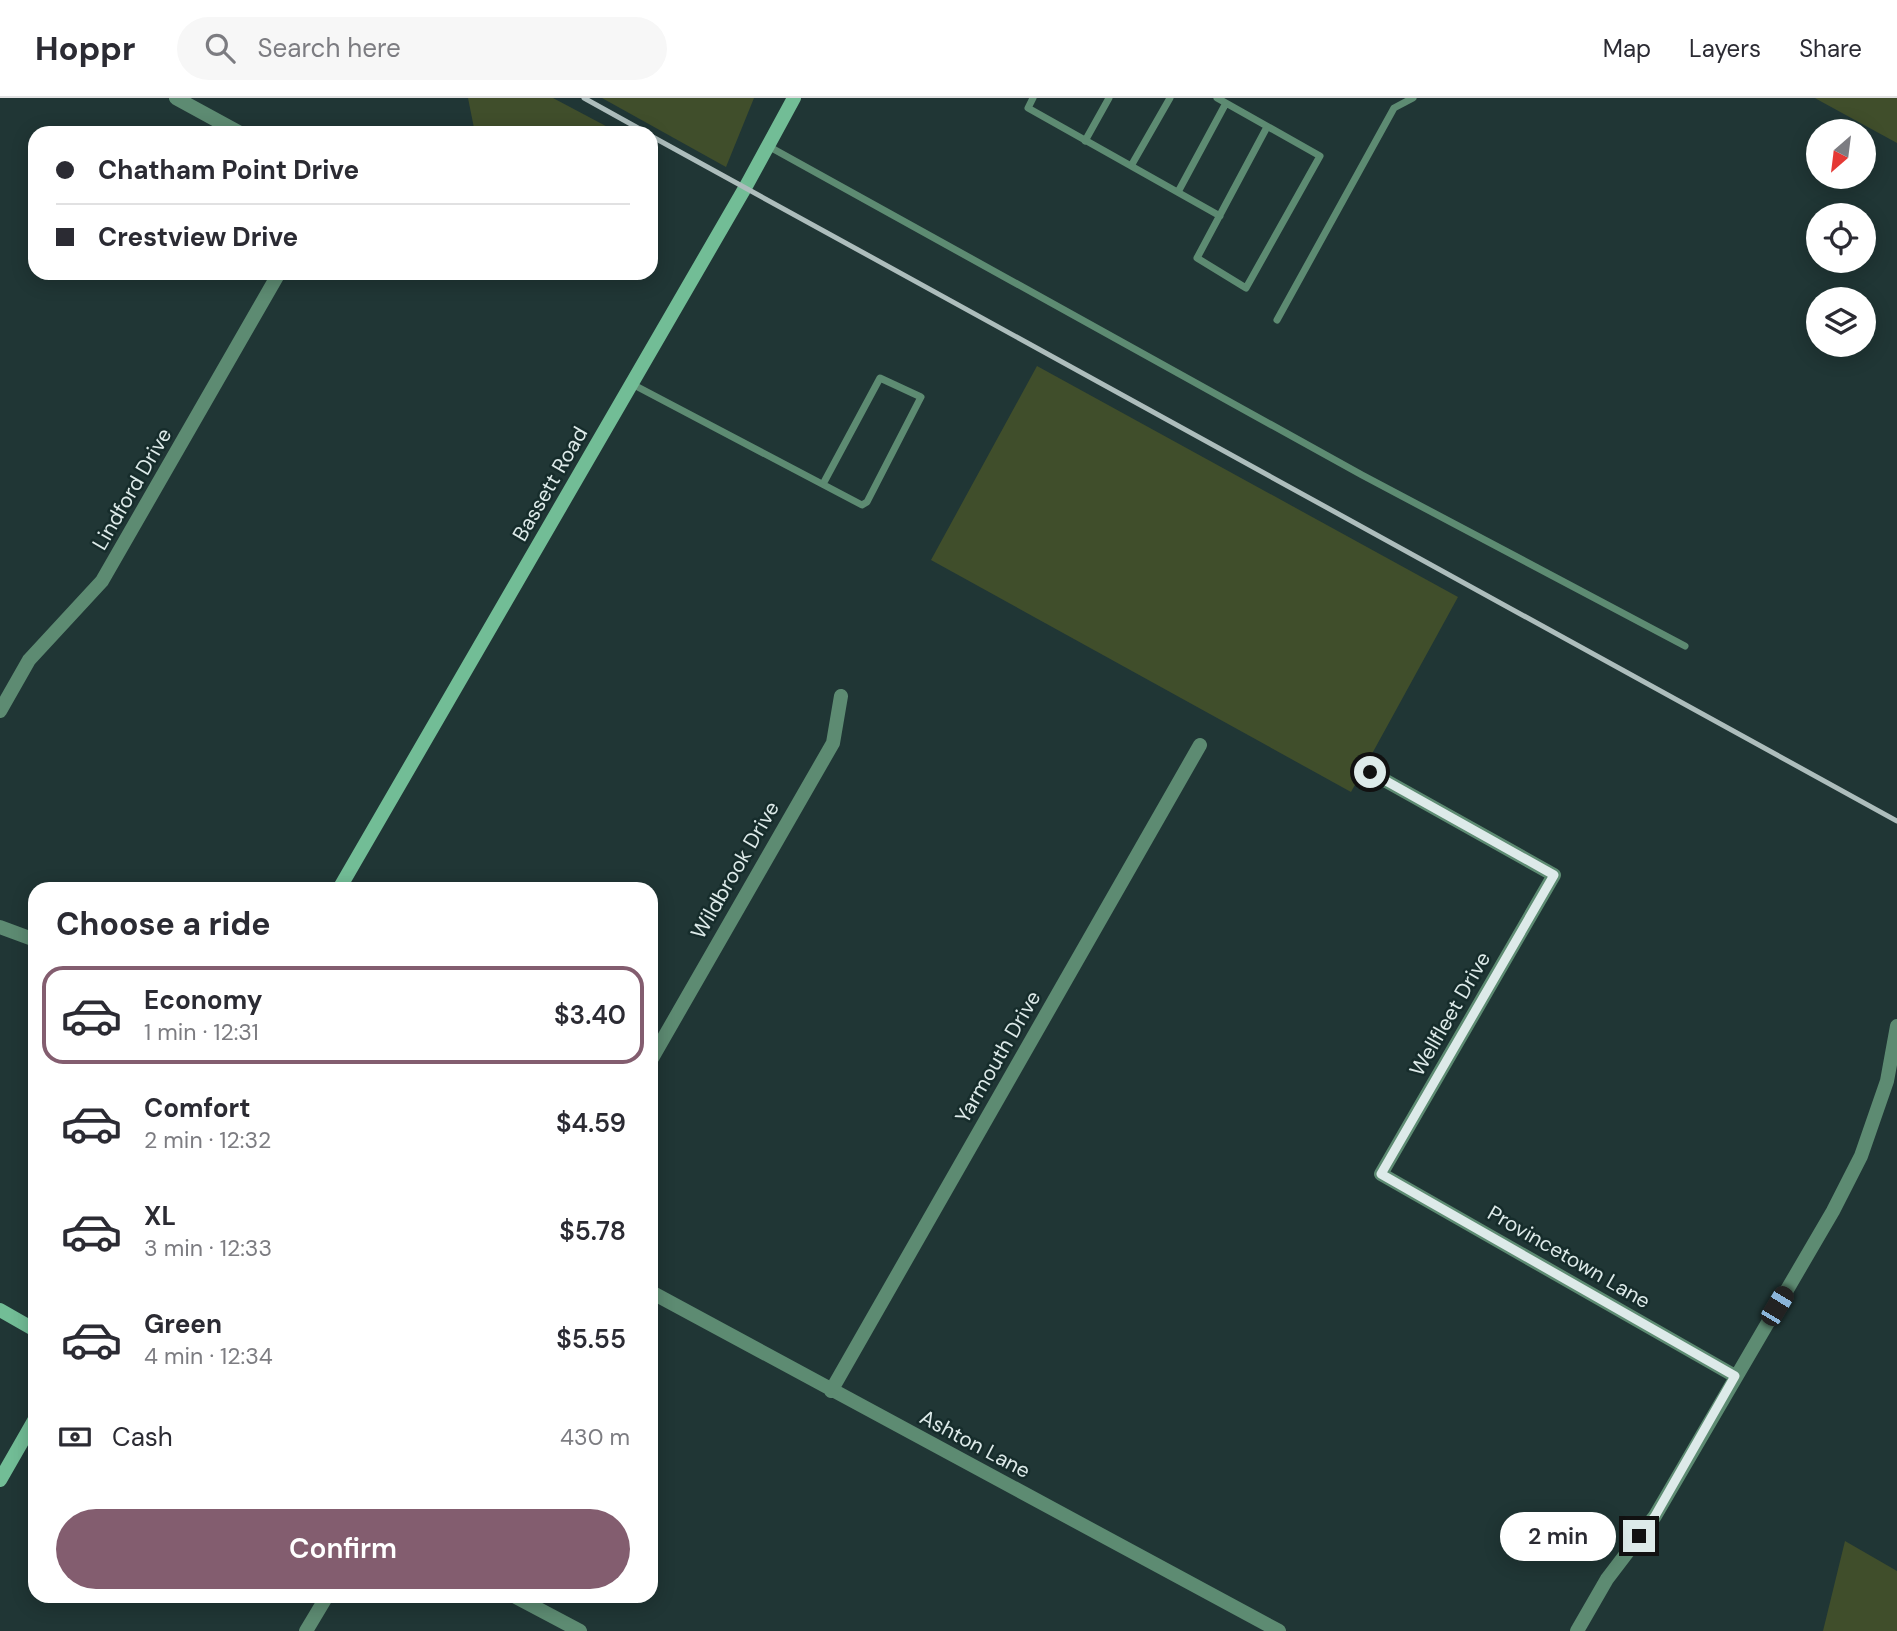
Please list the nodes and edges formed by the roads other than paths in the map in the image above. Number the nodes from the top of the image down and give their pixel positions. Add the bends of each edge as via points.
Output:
1 (177, 98) edge
2 (794, 98) edge
3 (1033, 98) edge
4 (1109, 98) edge
5 (1170, 98) edge
6 (1217, 98) edge
7 (1413, 98) edge
8 (1226, 103) junction
9 (227, 126) edge
10 (1267, 127) junction
11 (1085, 141) junction
12 (768, 146) junction
13 (1132, 166) junction
14 (1178, 192) junction
15 (1220, 216) junction
16 (275, 280) edge
17 (1277, 320) dead end
18 (632, 384) junction
19 (823, 484) junction
20 (1685, 646) dead end
21 (841, 696) dead end
22 (0, 711) edge
23 (1200, 744) dead end
24 (1370, 772) dead end
25 (344, 882) edge
26 (0, 927) edge
27 (28, 937) edge
28 (1897, 1027) edge
29 (658, 1048) edge
30 (1381, 1174) joint
31 (658, 1296) edge
32 (0, 1310) edge
33 (28, 1326) edge
34 (1735, 1376) junction
35 (831, 1391) junction
36 (28, 1431) edge
37 (0, 1480) edge
38 (323, 1603) edge
39 (527, 1603) edge
40 (306, 1631) edge
41 (580, 1631) edge
42 (1279, 1631) edge
43 (1577, 1631) edge

1 - 9 street
2 - 12 main road, Bassett Road
3 - 11 lane via 1028,108
4 - 11 lane
5 - 13 lane
6 - 8 lane
7 - 17 lane via 1394,108
8 - 10 lane
8 - 14 lane
10 - 15 lane
10 - 15 lane via 1320,156 1246,288 1198,258
11 - 13 lane
12 - 18 main road, Bassett Road
12 - 20 lane via 1362,475
13 - 14 lane
14 - 15 lane
16 - 22 street, Lindford Drive via 102,582 29,660
18 - 19 lane
18 - 25 main road, Bassett Road
19 - 19 lane via 865,505 921,397 880,378
21 - 29 street, Wildbrook Drive via 833,743
23 - 35 street, Yarmouth Drive
24 - 30 street, Wellfleet Drive via 1554,875
26 - 27 street
28 - 34 street via 1887,1082 1860,1156 1833,1212
30 - 34 street, Provincetown Lane
31 - 35 street, Ashton Lane
32 - 33 main road
34 - 43 street via 1655,1516 1607,1579
35 - 42 street, Ashton Lane
36 - 37 main road
38 - 40 street
39 - 41 street

